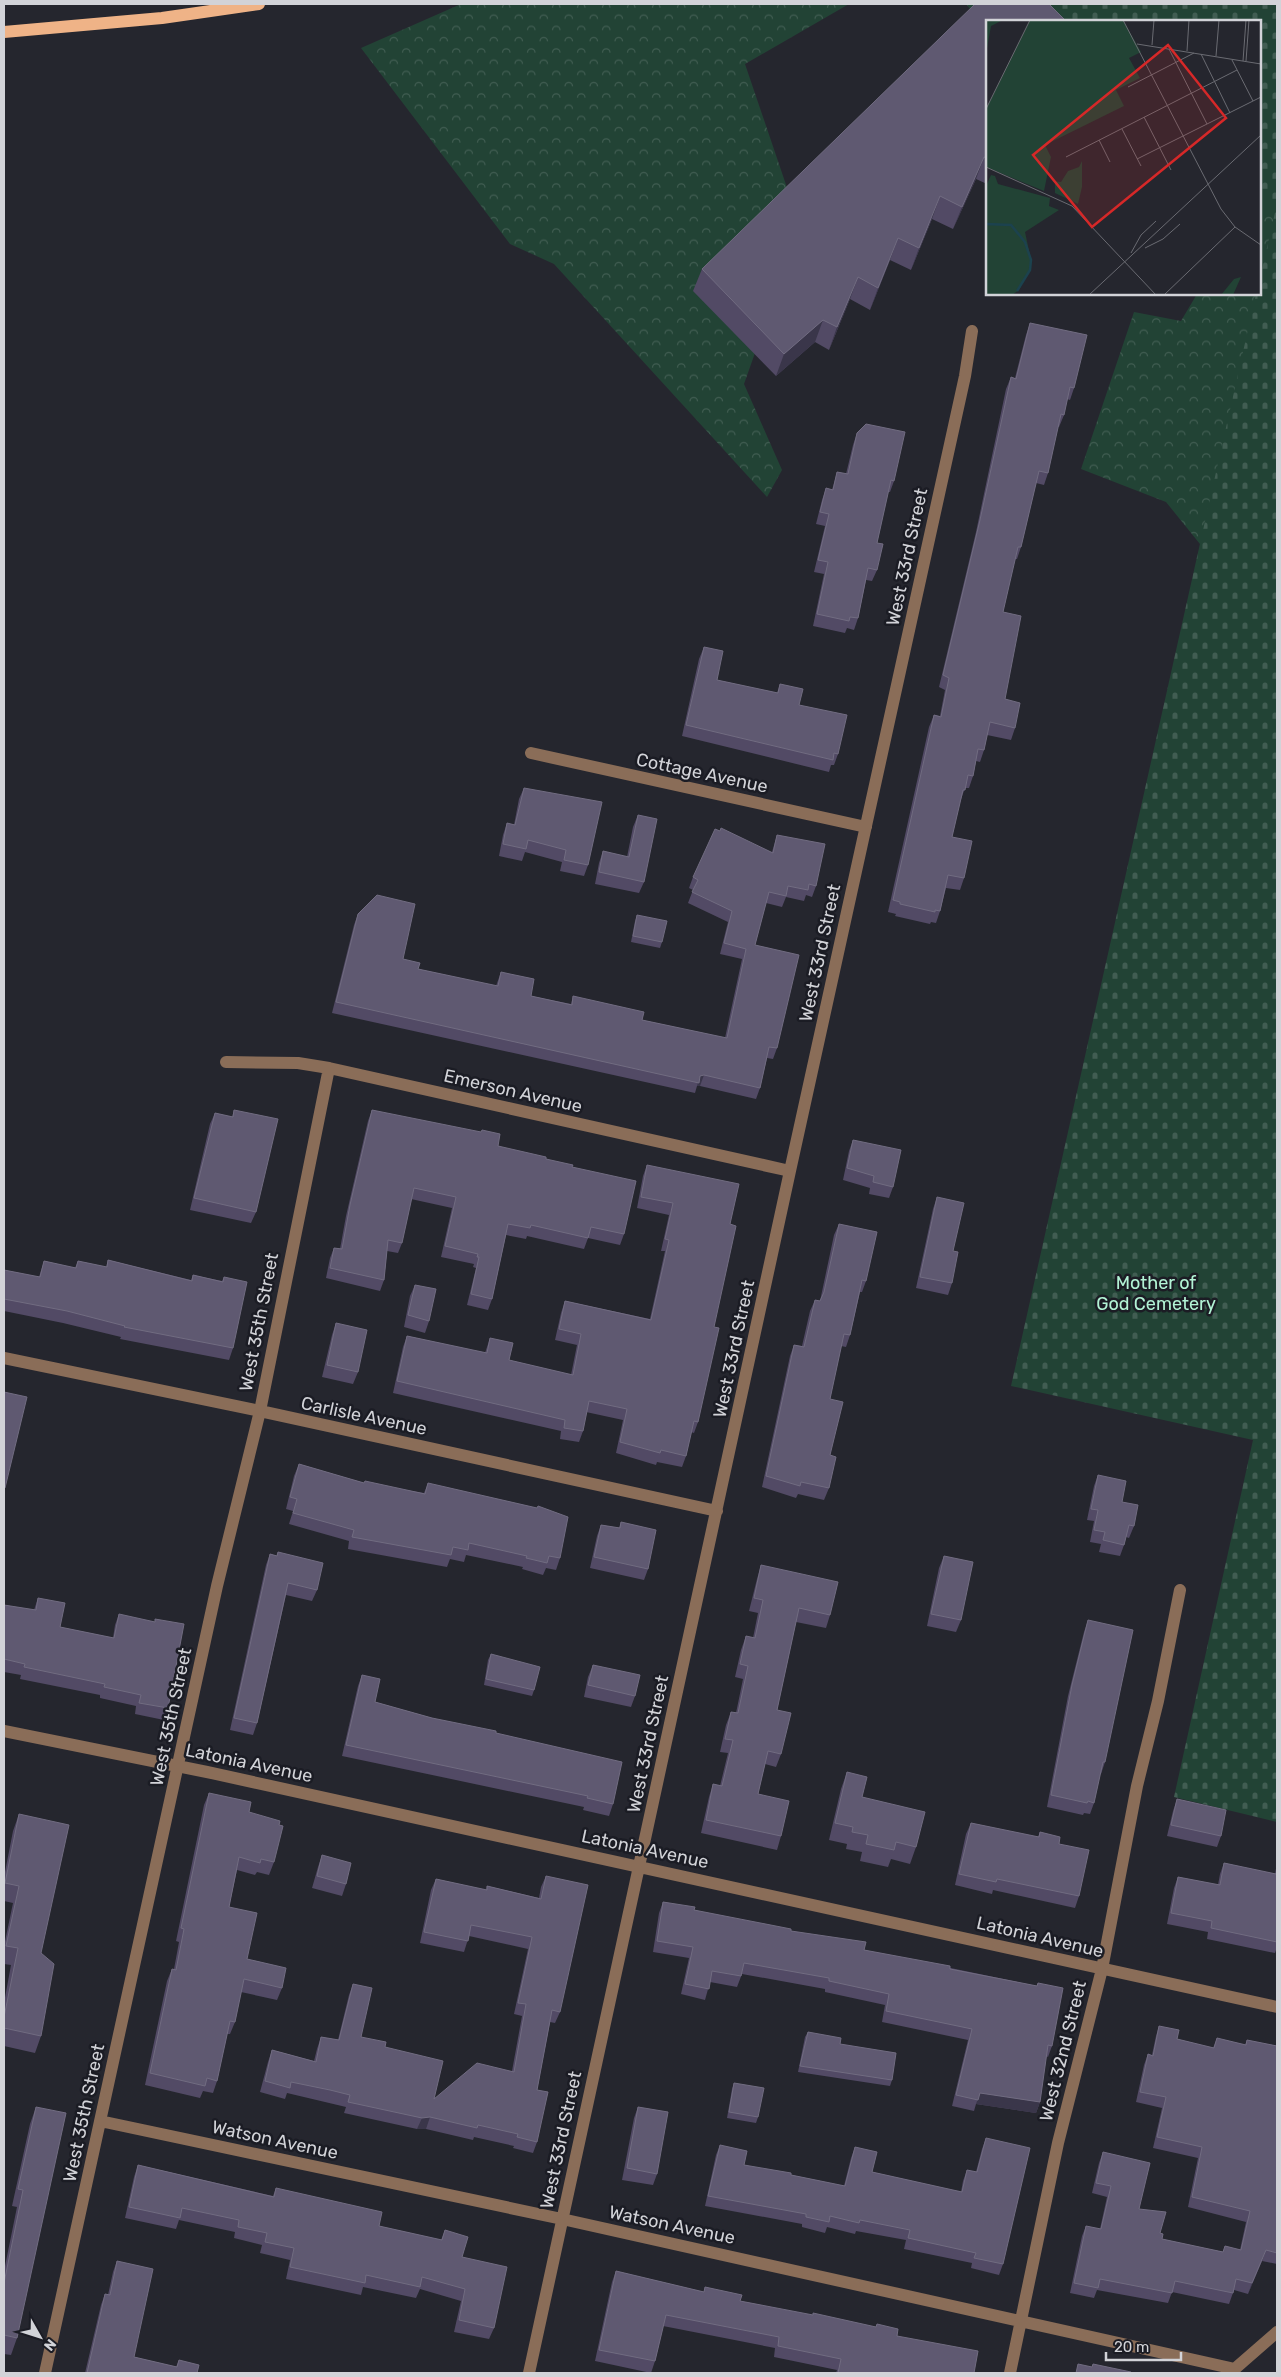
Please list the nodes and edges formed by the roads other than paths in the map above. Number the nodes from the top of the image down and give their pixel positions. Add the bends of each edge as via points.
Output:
1 (259, 4) edge
2 (4, 32) edge
3 (972, 331) dead end
4 (531, 753) dead end
5 (866, 827) junction
6 (226, 1062) dead end
7 (329, 1068) junction
8 (790, 1171) junction
9 (4, 1358) edge
10 (260, 1411) junction
11 (717, 1511) junction
12 (1180, 1590) dead end
13 (4, 1731) edge
14 (178, 1766) junction
15 (639, 1866) junction
16 (1102, 1969) junction
17 (1277, 2007) edge
18 (100, 2121) junction
19 (562, 2219) junction
20 (1020, 2320) junction
21 (1277, 2332) edge
22 (1233, 2371) edge
23 (45, 2373) edge
24 (529, 2373) edge
25 (1010, 2373) edge

1 - 2 main road via 162,18
3 - 5 street, West 33rd Street via 965,376
4 - 5 street, Cottage Avenue
5 - 8 street, West 33rd Street
6 - 7 street, Emerson Avenue via 298,1062
7 - 8 street, Emerson Avenue
7 - 10 street, West 35th Street
8 - 11 street, West 33rd Street
9 - 10 street, Carlisle Avenue
10 - 11 street, Carlisle Avenue
10 - 14 street, West 35th Street via 217,1586
11 - 15 street, West 33rd Street
12 - 16 street, West 32nd Street via 1137,1786
13 - 14 street, Latonia Avenue
14 - 15 street, Latonia Avenue
14 - 18 street, West 35th Street
15 - 16 street, Latonia Avenue
15 - 19 street, West 33rd Street
16 - 17 street, Latonia Avenue
16 - 20 street, West 32nd Street via 1058,2143
18 - 19 street, Watson Avenue
18 - 23 street, West 35th Street
19 - 20 street, Watson Avenue
19 - 24 street, West 33rd Street
20 - 22 street, Watson Avenue
20 - 25 street, West 32nd Street
21 - 22 street

